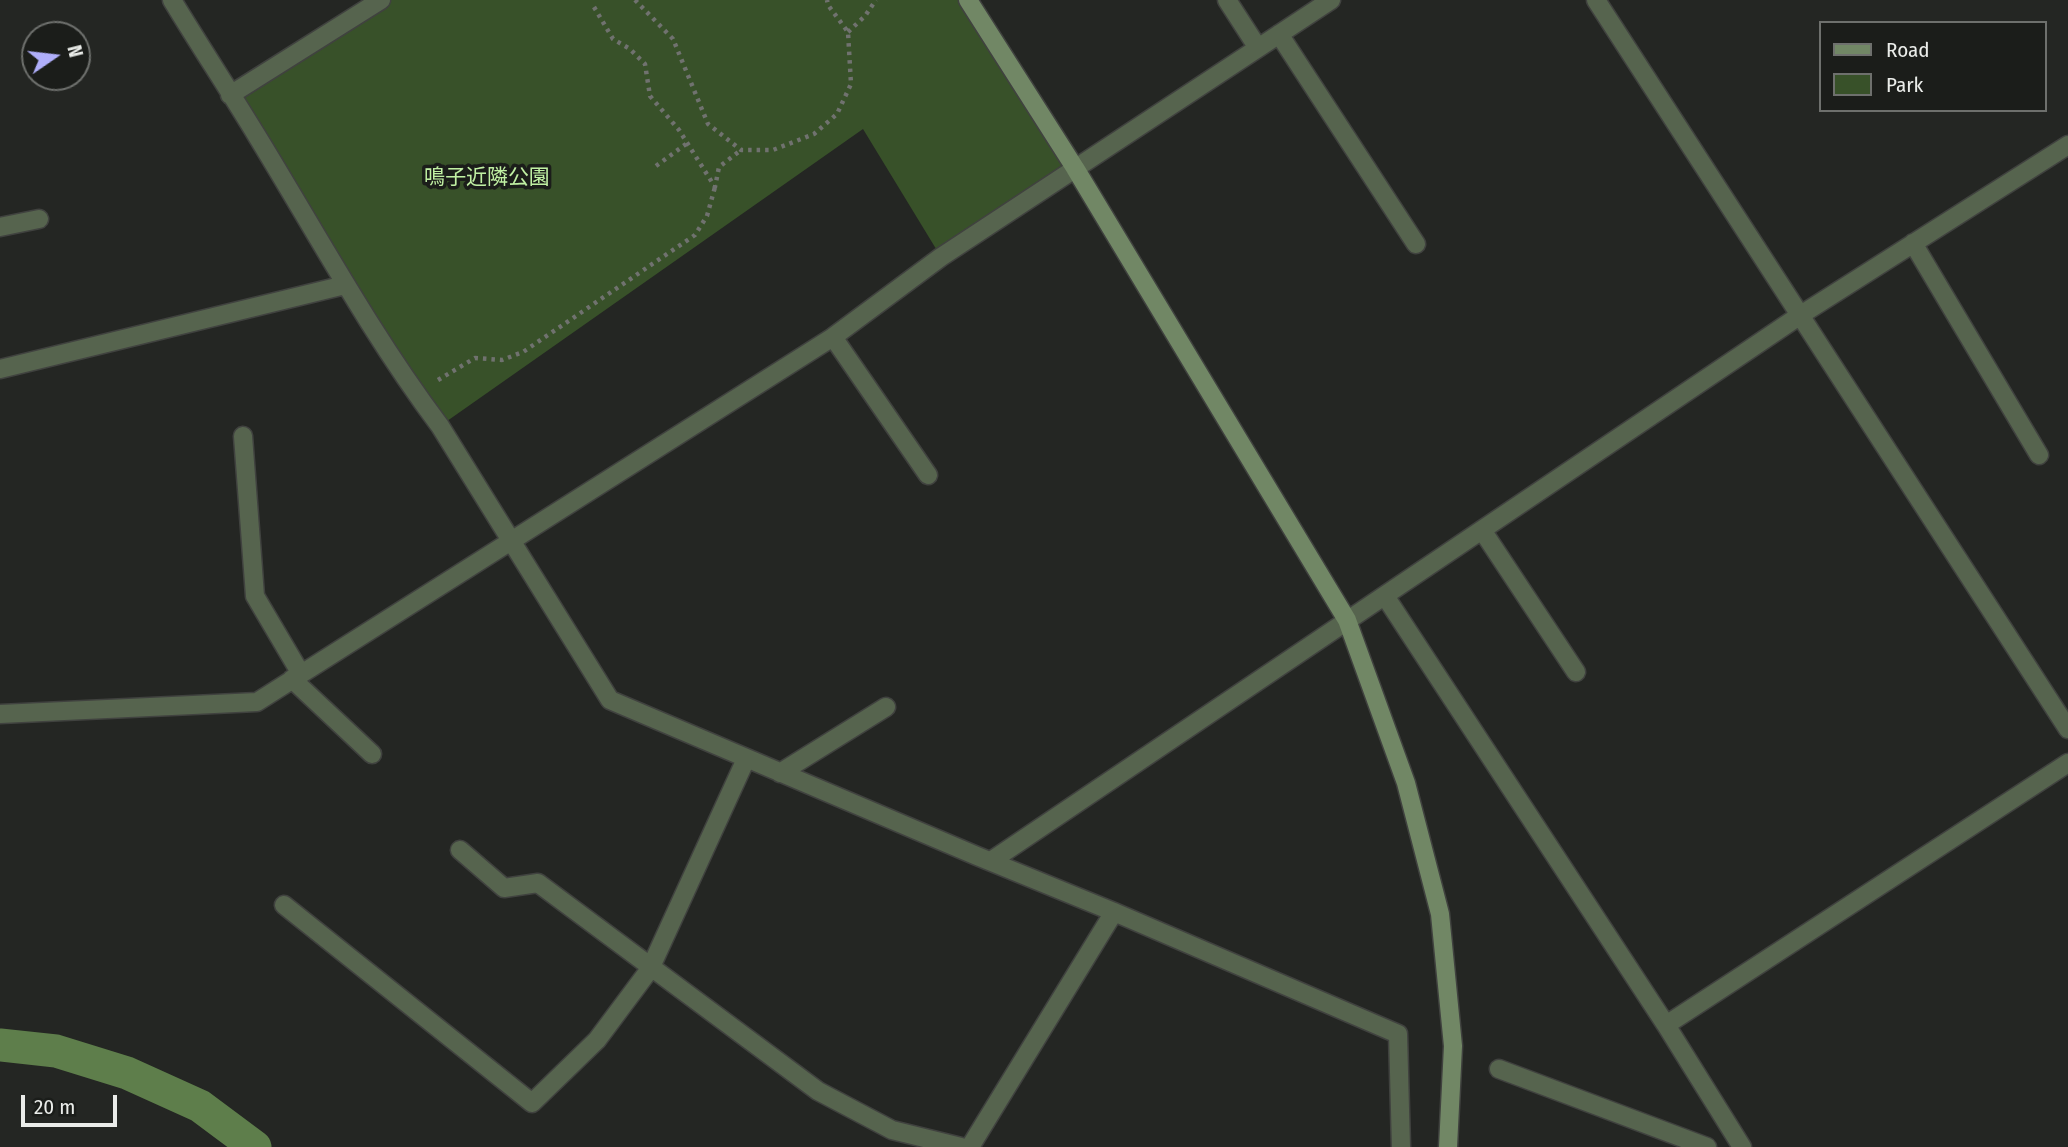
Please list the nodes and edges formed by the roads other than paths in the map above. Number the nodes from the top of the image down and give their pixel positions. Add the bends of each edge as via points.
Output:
1 (172, 0) edge
2 (381, 0) edge
3 (968, 0) edge
4 (1227, 0) edge
5 (1331, 0) edge
6 (1596, 0) edge
7 (1279, 34) junction
8 (1258, 48) junction
9 (230, 95) junction
10 (2068, 145) edge
11 (1075, 169) junction
12 (39, 219) dead end
13 (0, 227) edge
14 (1913, 243) junction
15 (1416, 244) dead end
16 (345, 285) junction
17 (1799, 316) junction
18 (833, 337) junction
19 (0, 369) edge
20 (243, 436) dead end
21 (2039, 455) dead end
22 (928, 475) dead end
23 (1482, 530) junction
24 (511, 542) junction
25 (1385, 596) junction
26 (1347, 620) junction
27 (1576, 672) dead end
28 (297, 677) junction
29 (886, 708) dead end
30 (0, 714) edge
31 (2068, 729) edge
32 (372, 754) dead end
33 (746, 758) junction
34 (2068, 764) edge
35 (780, 773) junction
36 (460, 850) dead end
37 (991, 861) junction
38 (284, 905) dead end
39 (1114, 912) junction
40 (650, 969) junction
41 (1667, 1025) junction
42 (1499, 1069) dead end
43 (961, 1147) edge
44 (970, 1147) edge
45 (1401, 1147) edge
46 (1448, 1147) edge
47 (1707, 1147) edge
48 (1742, 1147) edge

1 - 9 street
2 - 9 street
3 - 11 street
4 - 8 street
5 - 7 street
6 - 17 street
7 - 8 street
7 - 15 street
8 - 11 street
9 - 16 street
10 - 14 street
11 - 18 street via 941,257
11 - 26 street
12 - 13 street
14 - 17 street
14 - 21 street
16 - 19 street
16 - 24 street
17 - 23 street
17 - 31 street
18 - 22 street
18 - 24 street
20 - 28 street via 255,596
23 - 25 street
23 - 27 street
24 - 28 street
24 - 33 street via 610,700
25 - 26 street
25 - 41 street
26 - 37 street
26 - 46 street via 1406,783 1440,914 1453,1046
28 - 30 street via 257,702
28 - 32 street
29 - 35 street
33 - 35 street
33 - 40 street
34 - 41 street
35 - 37 street
36 - 40 street via 504,888 538,883
37 - 39 street
38 - 40 street via 532,1103 597,1040
39 - 44 street
39 - 45 street via 1398,1034
40 - 43 street via 818,1091 892,1130
41 - 48 street
42 - 47 street

